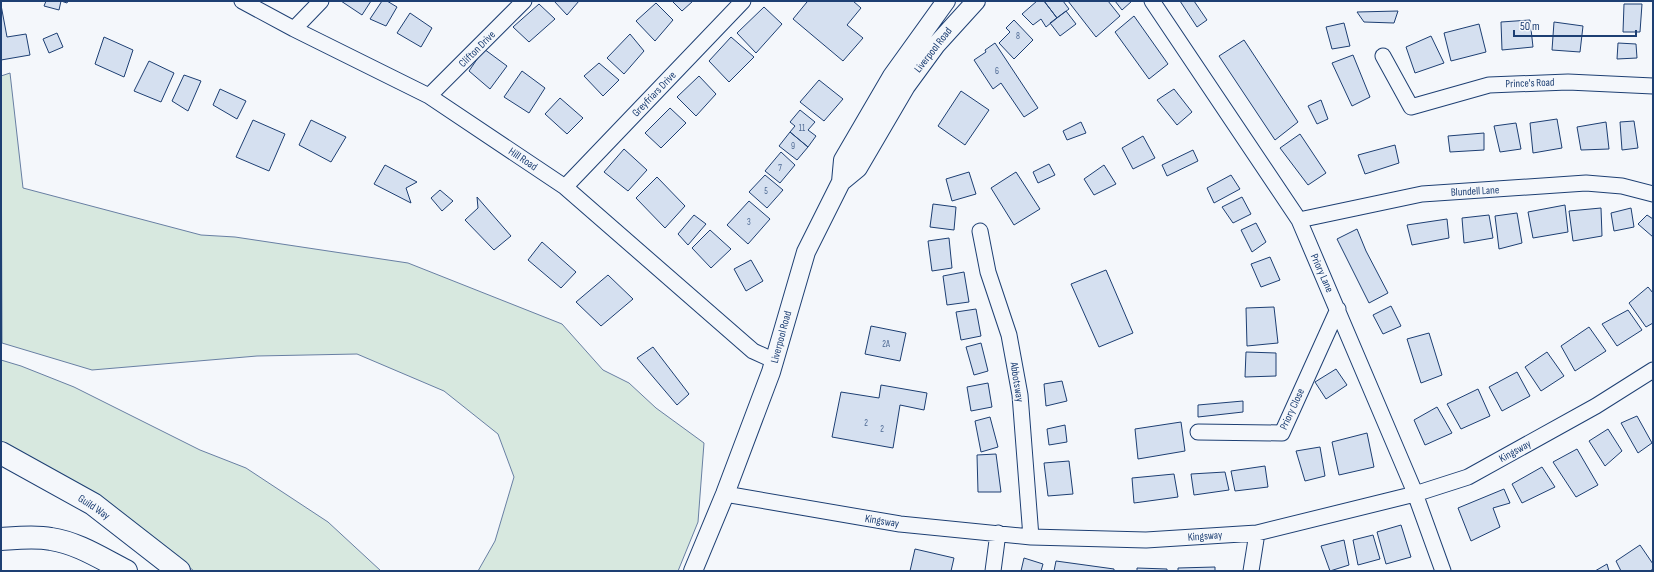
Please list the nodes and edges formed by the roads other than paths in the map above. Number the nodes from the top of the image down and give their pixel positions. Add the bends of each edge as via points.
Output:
1 (242, 1) edge
2 (320, 1) edge
3 (524, 1) edge
4 (743, 1) edge
5 (946, 1) edge
6 (976, 1) edge
7 (1152, 1) edge
8 (294, 29) junction
9 (1383, 56) dead end
10 (1653, 86) edge
11 (429, 96) junction
12 (841, 182) junction
13 (565, 187) junction
14 (1653, 194) edge
15 (1299, 220) junction
16 (980, 231) dead end
17 (1338, 309) junction
18 (775, 361) junction
19 (1653, 370) edge
20 (1198, 432) dead end
21 (1, 453) edge
22 (725, 494) junction
23 (1415, 494) junction
24 (998, 533) junction
25 (1257, 533) junction
26 (1032, 537) junction
27 (1, 539) edge
28 (126, 571) edge
29 (179, 571) edge
30 (693, 571) edge
31 (993, 571) edge
32 (1251, 571) edge
33 (1443, 571) edge

1 - 8 street, Hill Road
2 - 8 street
3 - 11 street, Clifton Drive
4 - 13 street, Greyfriars Drive
5 - 12 street, Liverpool Road via 880,95 843,160
6 - 12 street, Liverpool Road via 936,45 906,86 858,168
7 - 15 street, Priory Lane
8 - 11 street, Hill Road
9 - 10 street, Prince's Road via 1411,107 1489,85 1568,82
11 - 13 street, Hill Road
12 - 18 street, Liverpool Road via 806,252
13 - 18 street, Hill Road via 752,351
14 - 15 street, Blundell Lane via 1622,186 1586,183 1422,194
15 - 17 street, Priory Lane
16 - 26 street, Abbotsway via 988,272 1008,335 1020,396
17 - 20 street, Priory Close via 1282,433
17 - 23 street, Priory Lane
18 - 22 street, Liverpool Road
19 - 23 street, Kingsway via 1596,406 1468,477
21 - 29 highway, Guild Way via 93,504
22 - 24 street, Kingsway via 900,524
22 - 30 street, Liverpool Road
23 - 25 street, Kingsway
23 - 33 street, Priory Lane
24 - 26 street, Kingsway
24 - 31 street
25 - 26 street, Kingsway via 1146,540
25 - 32 street
27 - 28 highway via 52,539 78,546

